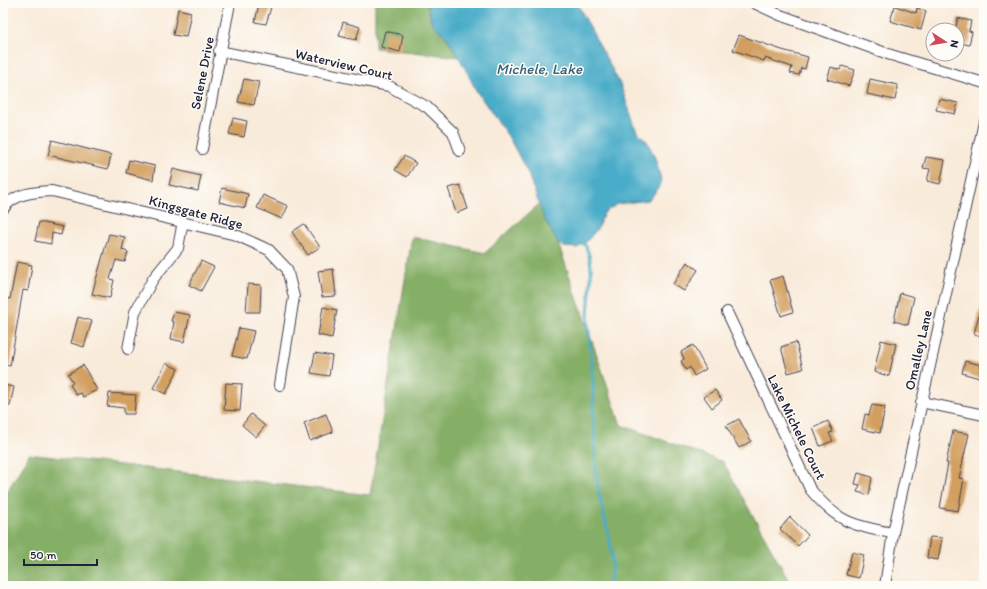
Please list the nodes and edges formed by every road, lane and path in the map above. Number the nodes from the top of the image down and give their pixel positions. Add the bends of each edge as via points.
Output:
1 (230, 3) edge
2 (754, 3) edge
3 (219, 51) junction
4 (984, 83) edge
5 (984, 122) edge
6 (202, 149) dead end
7 (460, 151) dead end
8 (6, 197) edge
9 (3, 209) edge
10 (183, 221) junction
11 (727, 312) dead end
12 (128, 349) dead end
13 (280, 385) dead end
14 (921, 402) junction
15 (984, 415) edge
16 (893, 533) junction
17 (885, 586) edge

1 - 3 street, Selene Drive
2 - 4 street via 891,55
3 - 6 street, Selene Drive
3 - 7 street, Waterview Court via 390,86 427,107 453,132
5 - 14 street, Omalley Lane
8 - 9 street, Kingsgate Ridge
8 - 10 street, Kingsgate Ridge via 52,191
10 - 12 street via 178,248 153,279 135,312
10 - 13 street, Kingsgate Ridge via 236,235 269,250 287,269 294,297
11 - 16 street, Lake Michele Court via 810,489 823,505 847,522
14 - 15 street
14 - 16 street, Omalley Lane
16 - 17 street, Omalley Lane

